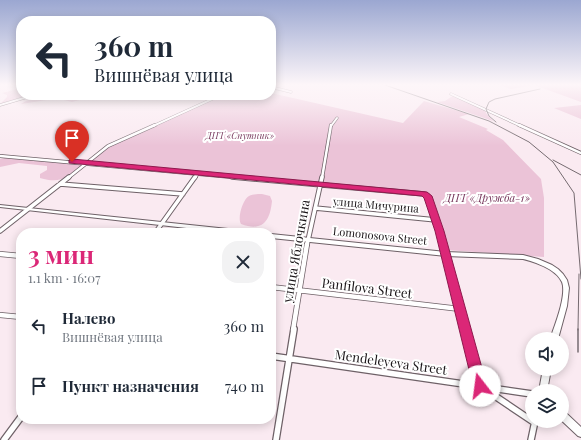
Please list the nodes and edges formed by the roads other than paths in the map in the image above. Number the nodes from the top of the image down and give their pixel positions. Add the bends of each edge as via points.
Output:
1 (200, 105) edge
2 (475, 105) edge
3 (337, 118) dead end
4 (581, 152) edge
5 (0, 156) edge
6 (86, 163) junction
7 (198, 173) junction
8 (60, 184) junction
9 (320, 184) junction
10 (183, 194) junction
11 (0, 206) edge
12 (315, 208) junction
13 (29, 209) junction
14 (436, 220) junction
15 (162, 224) junction
16 (159, 228) edge
17 (200, 228) edge
18 (0, 232) edge
19 (276, 237) edge
20 (308, 240) junction
21 (0, 254) edge
22 (446, 254) junction
23 (16, 256) edge
24 (276, 289) edge
25 (300, 291) junction
26 (460, 310) junction
27 (0, 315) edge
28 (16, 317) edge
29 (556, 332) edge
30 (276, 357) edge
31 (288, 359) junction
32 (480, 386) junction
33 (525, 393) edge
34 (525, 415) edge
35 (569, 422) edge
36 (16, 424) edge
37 (534, 428) edge
38 (581, 434) edge
39 (4, 440) edge
40 (276, 440) edge
41 (531, 440) edge

1 - 6 street via 112,144
2 - 4 street
3 - 9 street, улица Яблочкина via 331,124
5 - 6 street
6 - 7 street
6 - 8 street
7 - 9 street
7 - 10 street
8 - 10 street
8 - 13 street
9 - 12 street, улица Яблочкина
9 - 14 street via 424,194 428,196
10 - 15 street
11 - 13 street
12 - 14 street, улица Мичурина
12 - 20 street, улица Яблочкина
13 - 15 street
13 - 18 street
14 - 22 street
15 - 16 street
15 - 17 street
19 - 20 street, Lomonosova Street
20 - 22 street, Lomonosova Street
20 - 25 street, улица Яблочкина
21 - 23 street
22 - 26 street
22 - 29 street, Lomonosova Street via 523,257 546,264 561,276 566,286
24 - 25 street, Panfilova Street
25 - 26 street, Panfilova Street
25 - 31 street, улица Яблочкина
26 - 32 street
27 - 28 street
30 - 31 street, Mendeleyeva Street
31 - 32 street, Mendeleyeva Street
31 - 40 street, улица Яблочкина
32 - 33 street, Mendeleyeva Street
32 - 34 street
35 - 38 street
36 - 39 street
37 - 41 street

